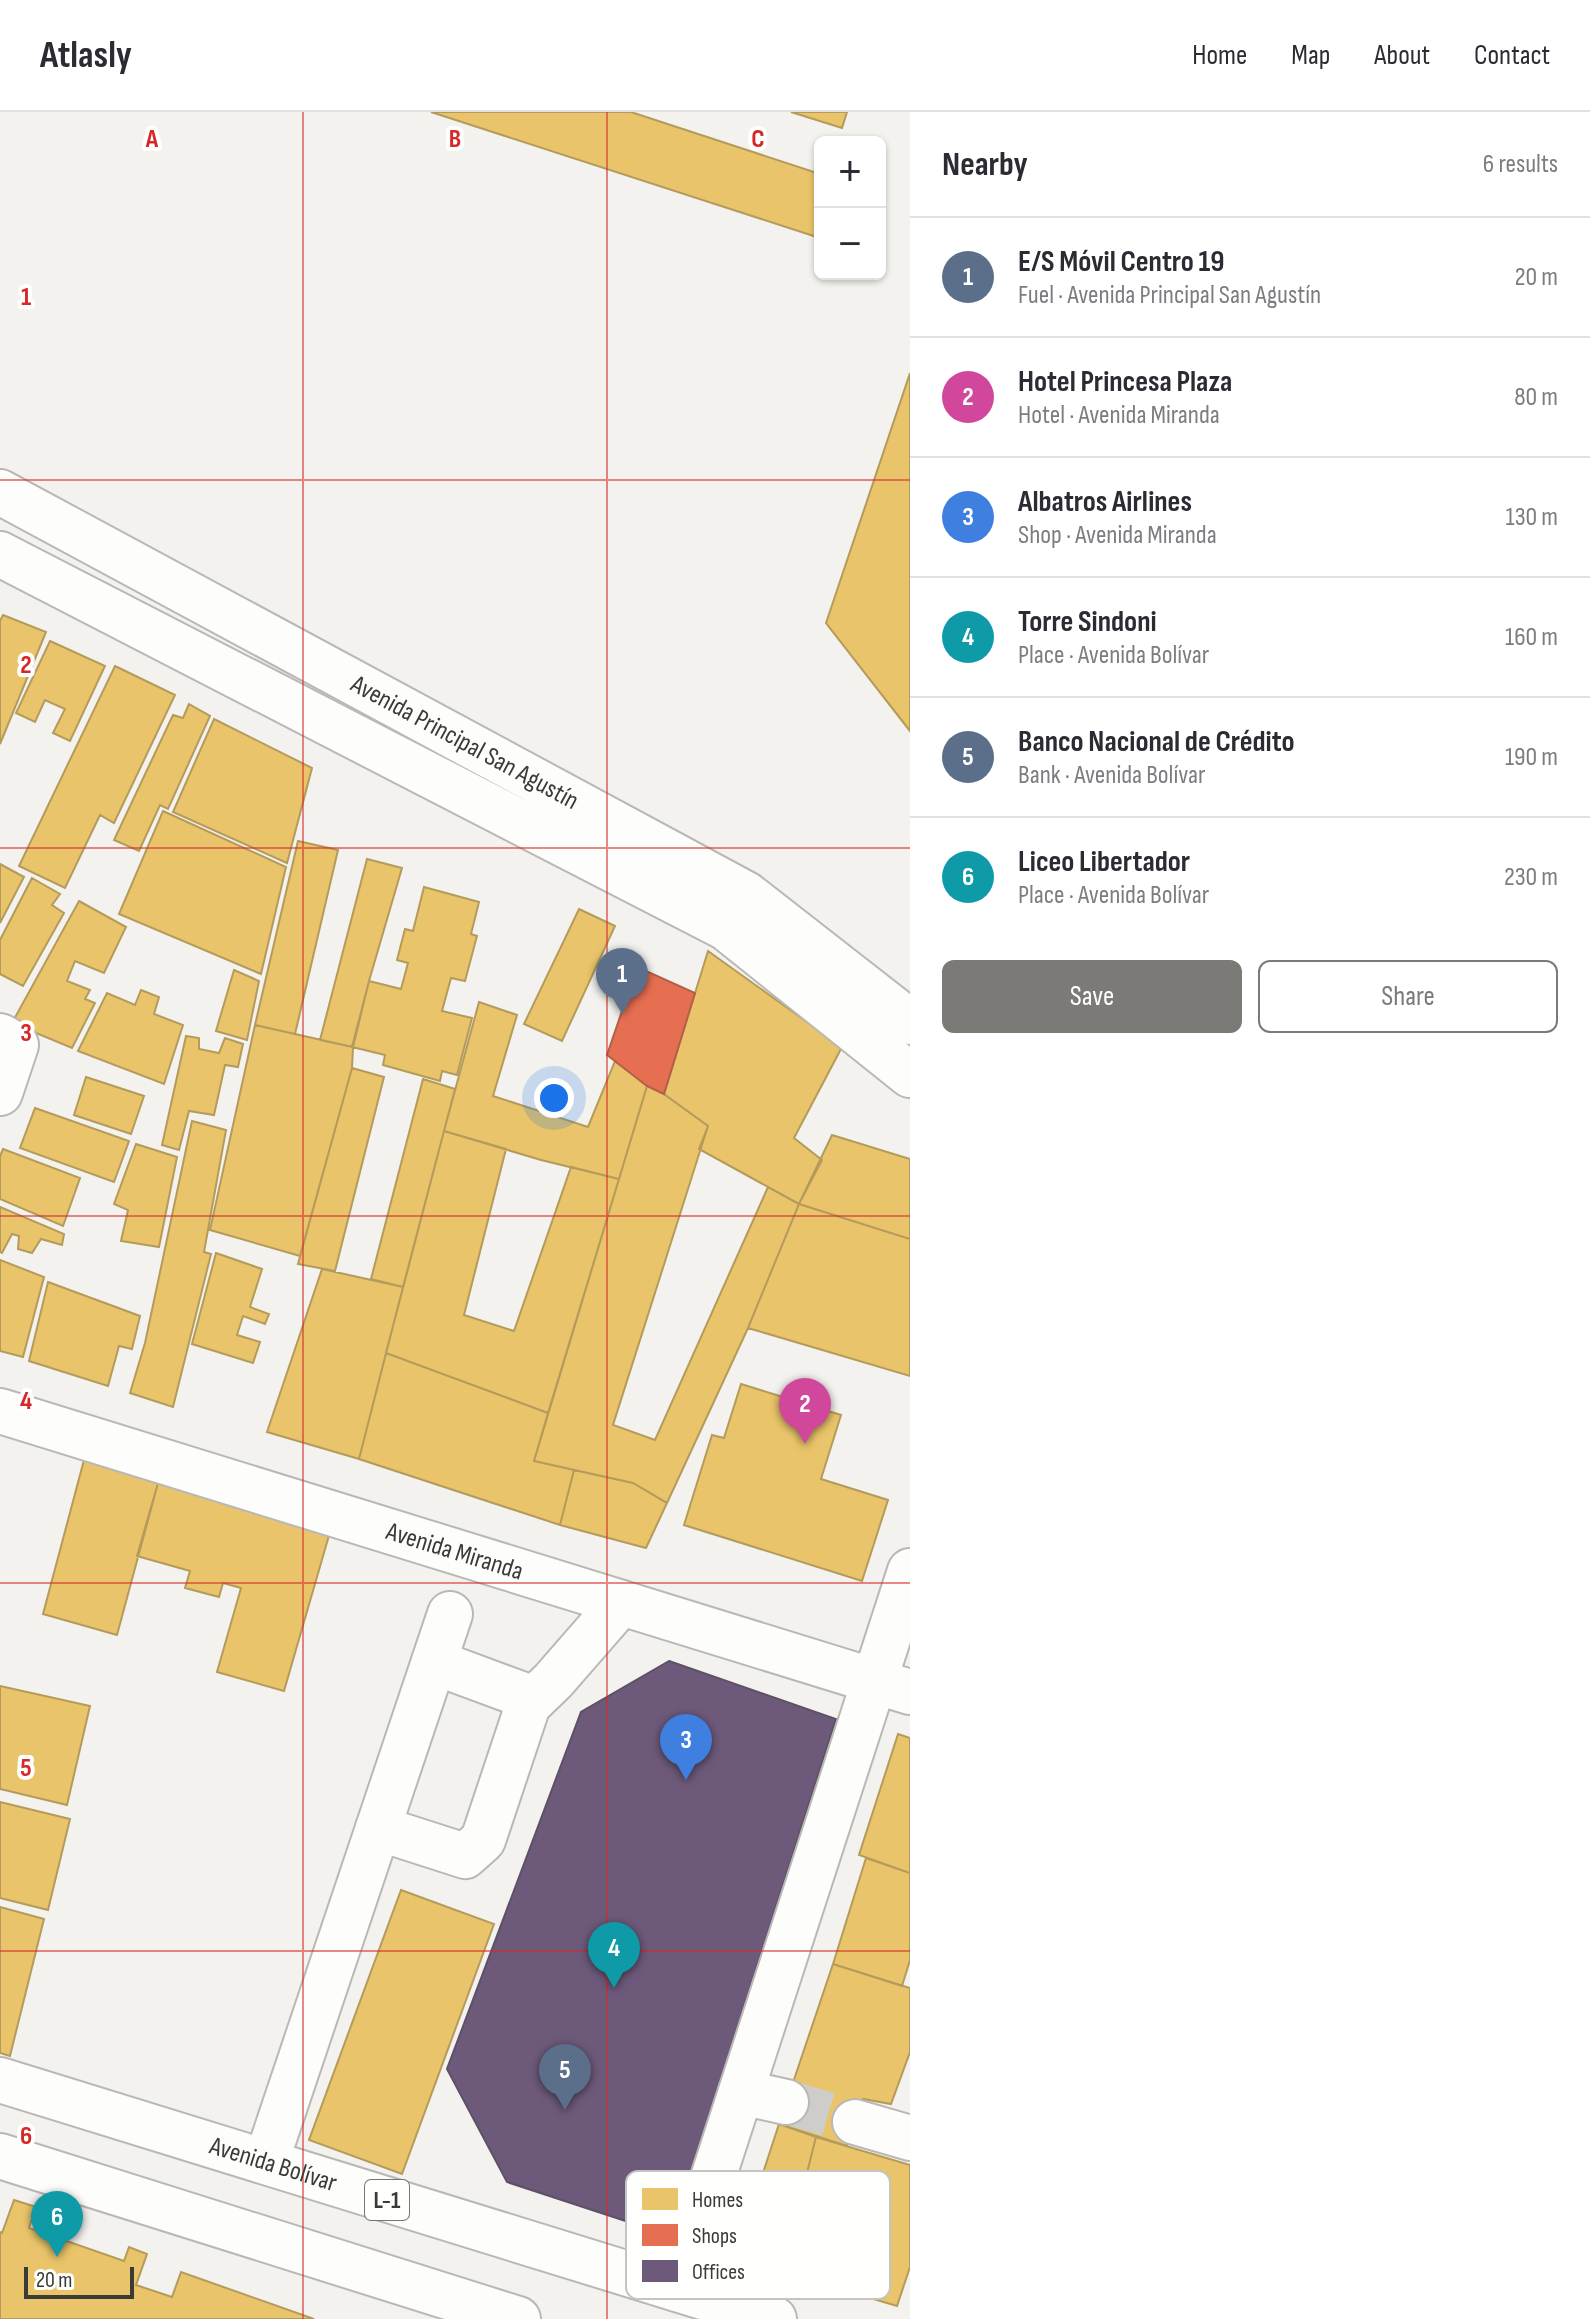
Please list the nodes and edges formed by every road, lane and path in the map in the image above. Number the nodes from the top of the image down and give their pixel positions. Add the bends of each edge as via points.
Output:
1 (0, 492) edge
2 (84, 538) junction
3 (0, 554) edge
4 (62, 586) junction
5 (306, 657) junction
6 (282, 700) junction
7 (889, 1023) edge
8 (0, 1036) edge
9 (910, 1075) edge
10 (0, 1093) edge
11 (0, 1411) edge
12 (910, 1571) edge
13 (621, 1603) junction
14 (450, 1614) dead end
15 (434, 1662) junction
16 (892, 1686) edge
17 (528, 1705) junction
18 (378, 1828) junction
19 (0, 2080) edge
20 (741, 2092) junction
21 (786, 2102) tunnel mouth
22 (855, 2122) tunnel mouth
23 (907, 2126) edge
24 (0, 2156) edge
25 (266, 2162) junction
26 (715, 2171) edge
27 (626, 2273) edge
28 (709, 2299) edge
29 (518, 2319) edge
30 (774, 2319) edge

1 - 2 street, Avenida Principal San Agustín
2 - 4 street
2 - 5 street, Avenida Principal San Agustín
3 - 4 street, Avenida Principal San Agustín
4 - 6 street, Avenida Principal San Agustín
5 - 6 street
5 - 7 street, Avenida Principal San Agustín via 746,894
6 - 7 street, Avenida Principal San Agustín via 726,928
7 - 9 street, Avenida Principal San Agustín
8 - 10 street via 16,1045
11 - 13 street, Avenida Miranda
12 - 16 street
13 - 16 street, Avenida Miranda
13 - 17 street
14 - 15 street
15 - 17 street via 526,1696
15 - 18 street
16 - 20 street
17 - 18 street via 476,1849 465,1856
18 - 25 street
19 - 25 street, Avenida Bolívar / L-1
20 - 21 street
20 - 26 street
22 - 23 street
24 - 29 street
25 - 27 street, Avenida Bolívar / L-1
28 - 30 street, Avenida Bolívar / L-1

